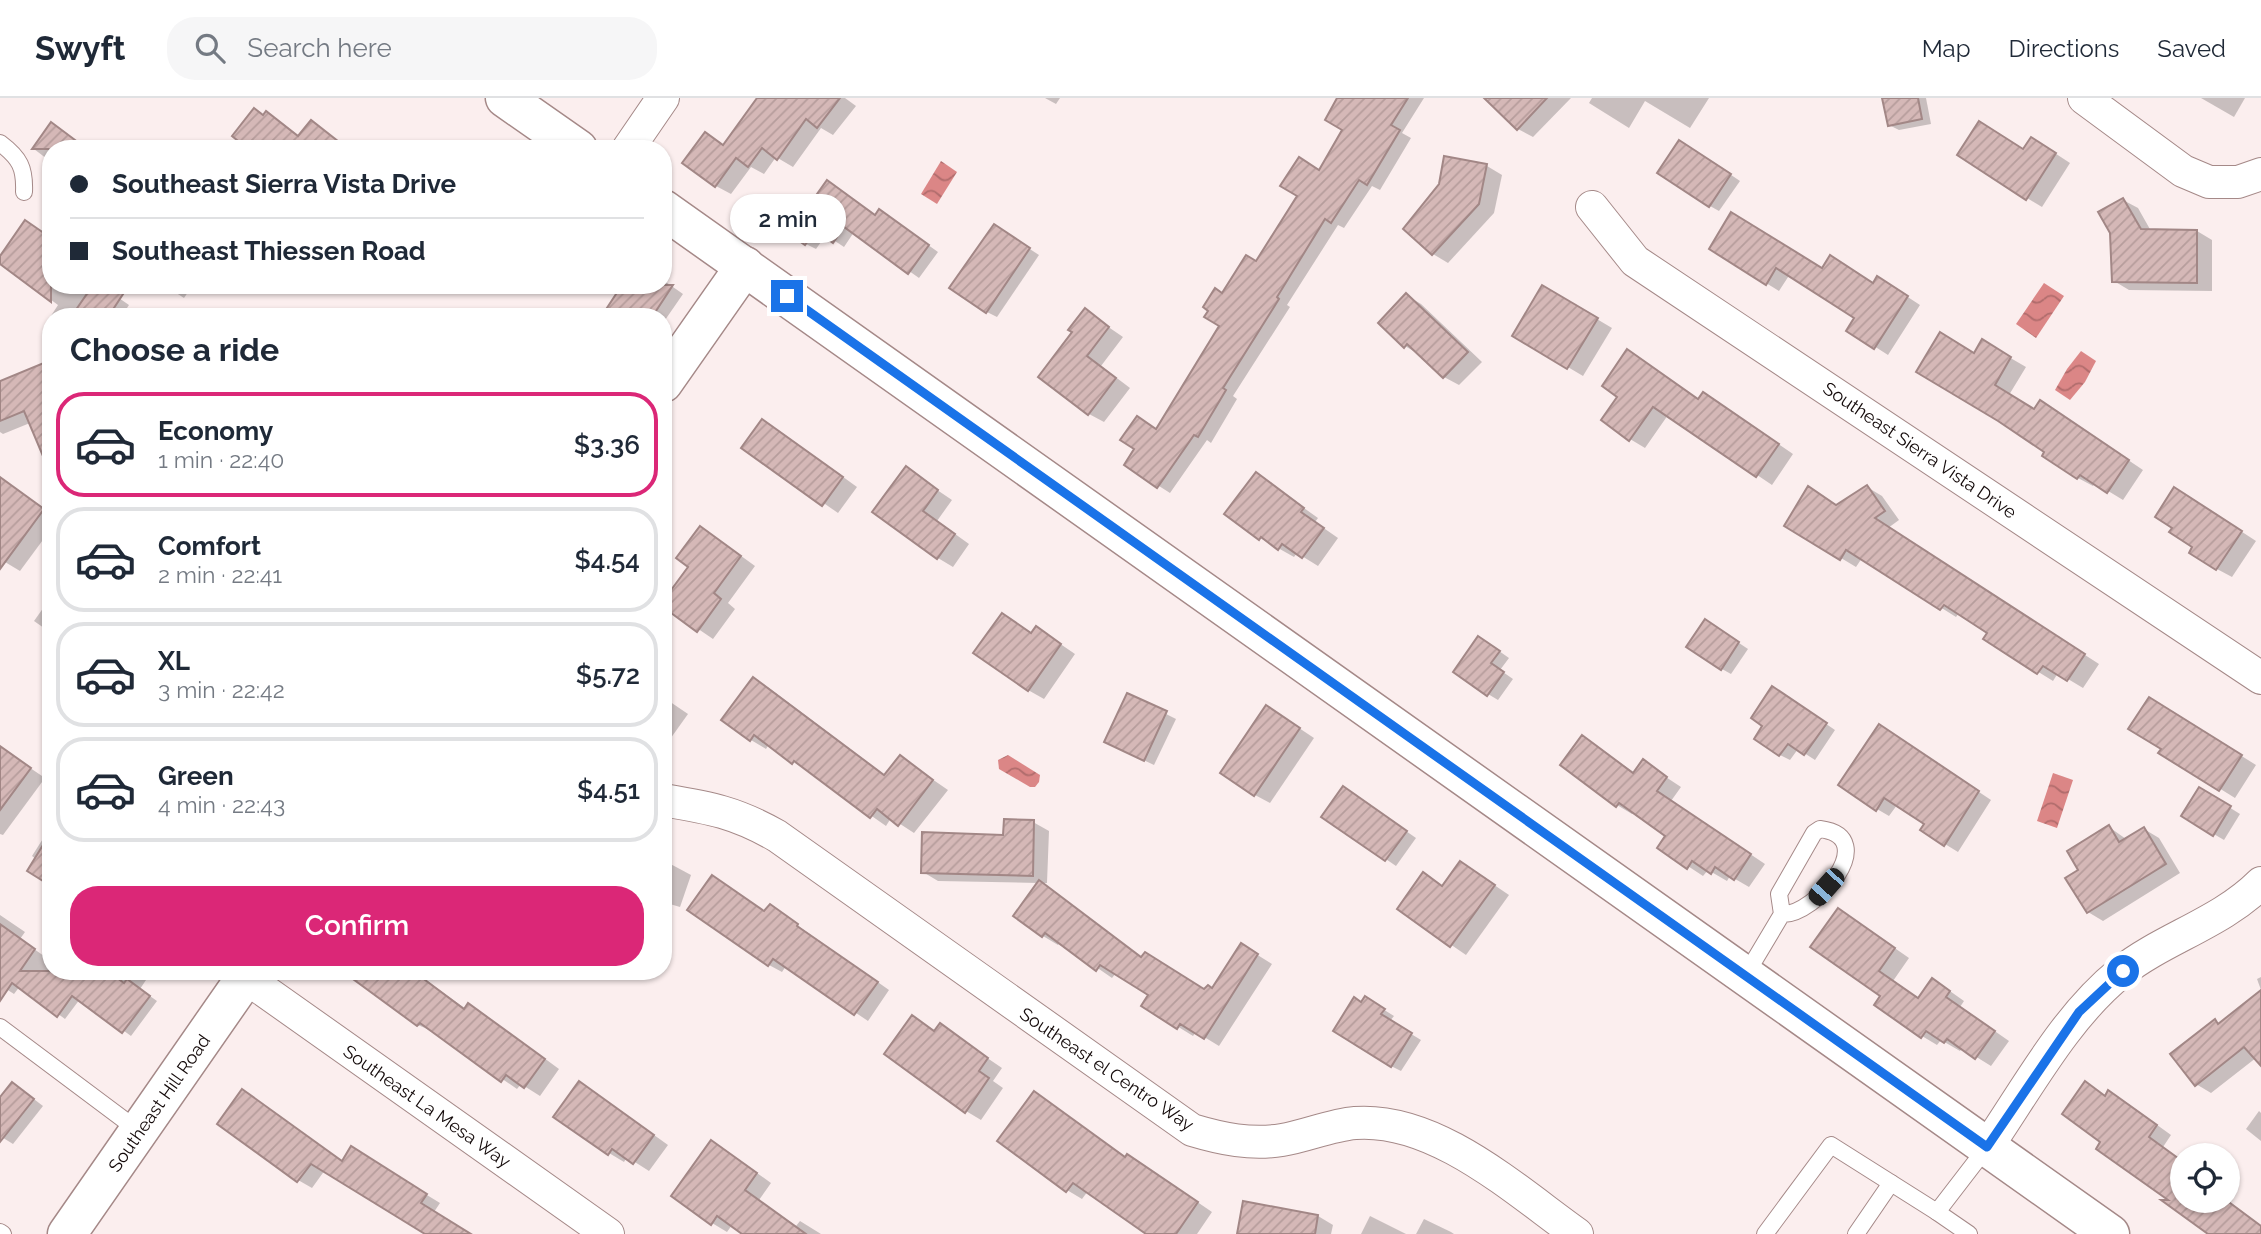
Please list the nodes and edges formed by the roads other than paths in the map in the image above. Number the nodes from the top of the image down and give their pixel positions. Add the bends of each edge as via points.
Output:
1 (505, 98) edge
2 (663, 98) edge
3 (2084, 98) edge
4 (565, 140) edge
5 (634, 140) edge
6 (0, 143) edge
7 (2261, 174) edge
8 (24, 192) dead end
9 (1592, 207) dead end
10 (672, 215) edge
11 (745, 267) junction
12 (672, 370) edge
13 (2261, 678) edge
14 (672, 802) edge
15 (2261, 883) edge
16 (1782, 914) junction
17 (1745, 976) junction
18 (244, 980) edge
19 (256, 980) edge
20 (0, 1027) edge
21 (139, 1131) junction
22 (1987, 1147) junction
23 (1891, 1183) junction
24 (1937, 1212) junction
25 (67, 1234) edge
26 (608, 1234) edge
27 (1577, 1234) edge
28 (1765, 1234) edge
29 (1856, 1234) edge
30 (1969, 1234) edge
31 (2110, 1234) edge

1 - 4 main road
2 - 5 street
3 - 7 street via 2183,171 2209,182 2238,183
6 - 8 lane via 24,171
9 - 13 street, Southeast Sierra Vista Drive via 1635,261
10 - 11 main road
11 - 12 main road
11 - 17 main road
14 - 27 street, Southeast el Centro Way via 720,810 777,836 1192,1130 1246,1142 1280,1140 1354,1123 1413,1130 1465,1154
15 - 22 street via 2233,907 2150,953 2098,992 2079,1012
16 - 16 lane via 1779,894 1814,832 1836,832 1847,851 1841,869 1814,900
16 - 17 lane
17 - 22 main road
18 - 21 main road, Southeast Hill Road
19 - 26 street, Southeast La Mesa Way
20 - 21 lane
21 - 25 main road, Southeast Hill Road
22 - 24 lane
22 - 31 main road
23 - 24 lane
23 - 28 lane via 1831,1145
23 - 29 lane
24 - 30 lane

